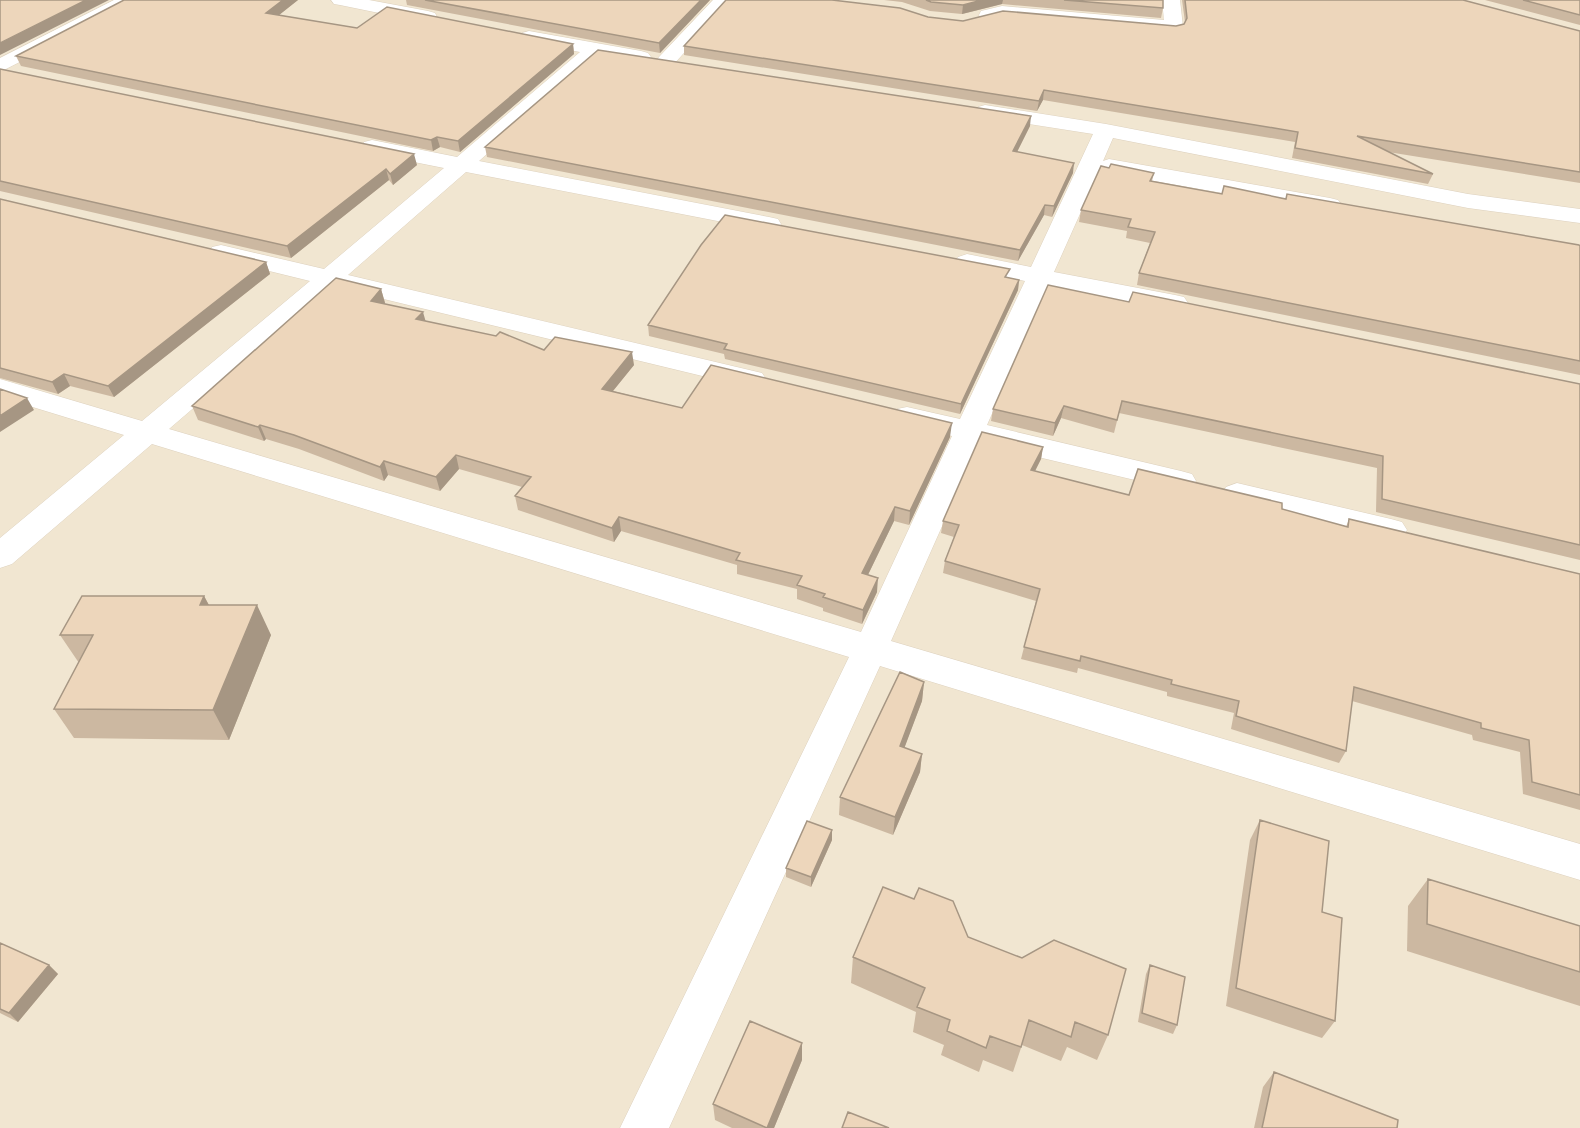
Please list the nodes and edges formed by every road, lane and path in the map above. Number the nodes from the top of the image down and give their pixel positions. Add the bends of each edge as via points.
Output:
1 (128, 0) edge
2 (344, 0) edge
3 (723, 0) edge
4 (1171, 0) edge
5 (972, 20) edge
6 (447, 21) edge
7 (515, 34) edge
8 (594, 50) junction
9 (666, 61) junction
10 (689, 65) edge
11 (0, 68) edge
12 (34, 77) edge
13 (968, 108) edge
14 (1106, 130) junction
15 (345, 141) edge
16 (1093, 163) junction
17 (459, 165) junction
18 (1348, 208) edge
19 (1580, 216) edge
20 (795, 229) edge
21 (193, 245) edge
22 (946, 258) edge
23 (1039, 275) junction
24 (329, 278) junction
25 (1200, 308) edge
26 (772, 384) edge
27 (0, 388) edge
28 (877, 409) edge
29 (970, 431) junction
30 (146, 433) junction
31 (1419, 537) edge
32 (0, 556) edge
33 (870, 650) junction
34 (1580, 862) edge
35 (644, 1128) edge

1 - 11 street
2 - 6 street
3 - 9 street
4 - 5 street via 1174,27 1002,12
7 - 8 street
8 - 9 street
8 - 17 street
9 - 10 street
11 - 12 street
13 - 14 street
14 - 16 street
14 - 19 street via 1468,201
15 - 17 street
16 - 18 street
16 - 23 street
17 - 20 street
17 - 24 street
21 - 24 street
22 - 23 street
23 - 25 street
23 - 29 street
24 - 26 street
24 - 30 street
27 - 30 street
28 - 29 street
29 - 31 street
29 - 33 street
30 - 32 street
30 - 33 street
33 - 34 street
33 - 35 street

